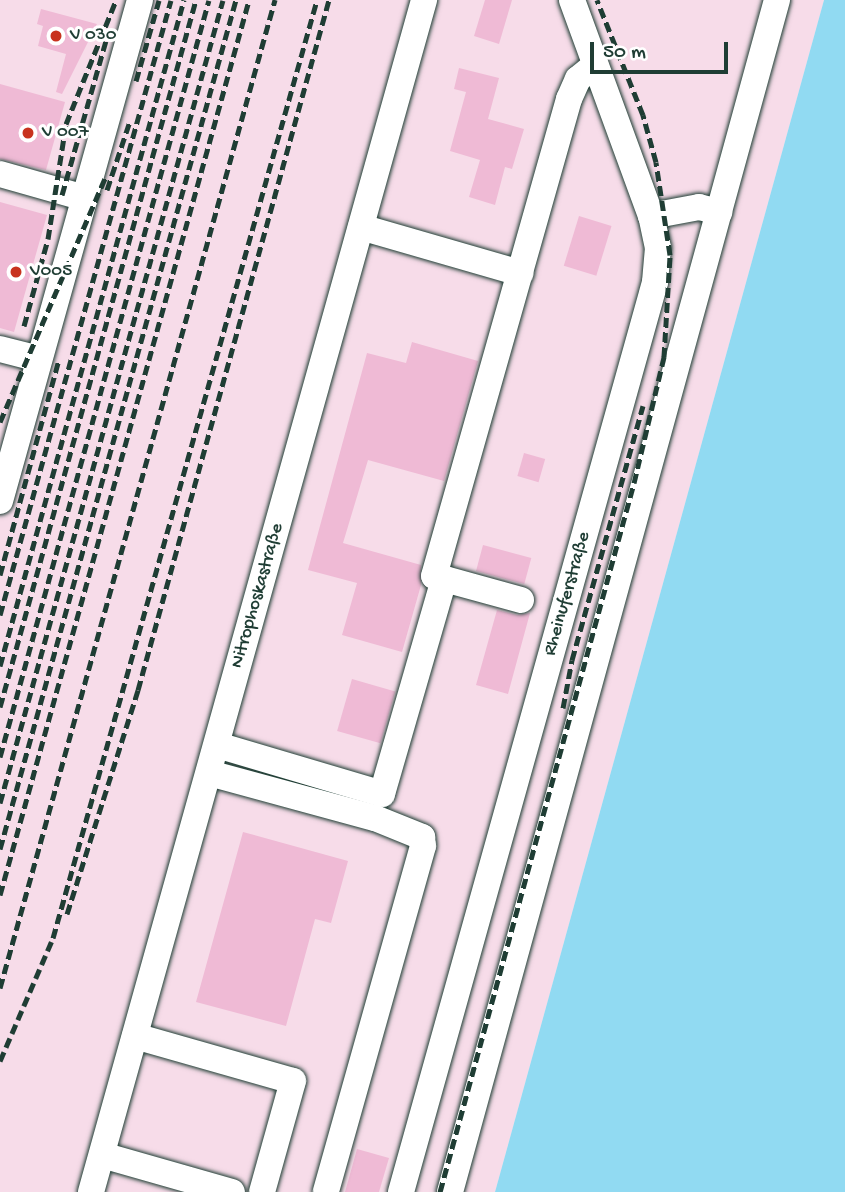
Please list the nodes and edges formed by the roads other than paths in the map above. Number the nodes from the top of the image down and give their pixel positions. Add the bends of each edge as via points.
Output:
1 (140, 0) edge
2 (424, 0) edge
3 (572, 0) edge
4 (777, 0) edge
5 (595, 65) junction
6 (0, 174) edge
7 (85, 198) junction
8 (719, 212) junction
9 (651, 216) junction
10 (361, 227) junction
11 (520, 273) junction
12 (655, 282) junction
13 (695, 305) junction
14 (0, 349) edge
15 (39, 359) junction
16 (0, 501) edge
17 (444, 579) junction
18 (521, 600) dead end
19 (217, 745) junction
20 (209, 773) junction
21 (379, 806) junction
22 (135, 1037) junction
23 (102, 1156) junction
24 (91, 1192) edge
25 (232, 1192) edge
26 (261, 1192) edge
27 (326, 1192) edge
28 (401, 1192) edge
29 (450, 1192) edge

1 - 7 street
2 - 10 street, Nitrophoskastraße
3 - 5 street, Rheinuferstraße
4 - 8 street
5 - 9 street, Rheinuferstraße
5 - 11 street via 578,79 569,99
6 - 7 street
7 - 15 street
8 - 9 street via 699,207
8 - 13 street
9 - 12 street, Rheinuferstraße via 657,248
10 - 11 street
10 - 19 street, Nitrophoskastraße
11 - 17 street via 434,576
12 - 13 street
12 - 28 street, Rheinuferstraße
13 - 29 street
14 - 15 street
15 - 16 street
17 - 18 street
17 - 21 street
19 - 20 street, Nitrophoskastraße
19 - 21 street
20 - 21 street
20 - 22 street, Nitrophoskastraße
21 - 27 street via 422,837 423,846
22 - 23 street, Nitrophoskastraße
22 - 26 street via 293,1081
23 - 24 street, Nitrophoskastraße
23 - 25 street

